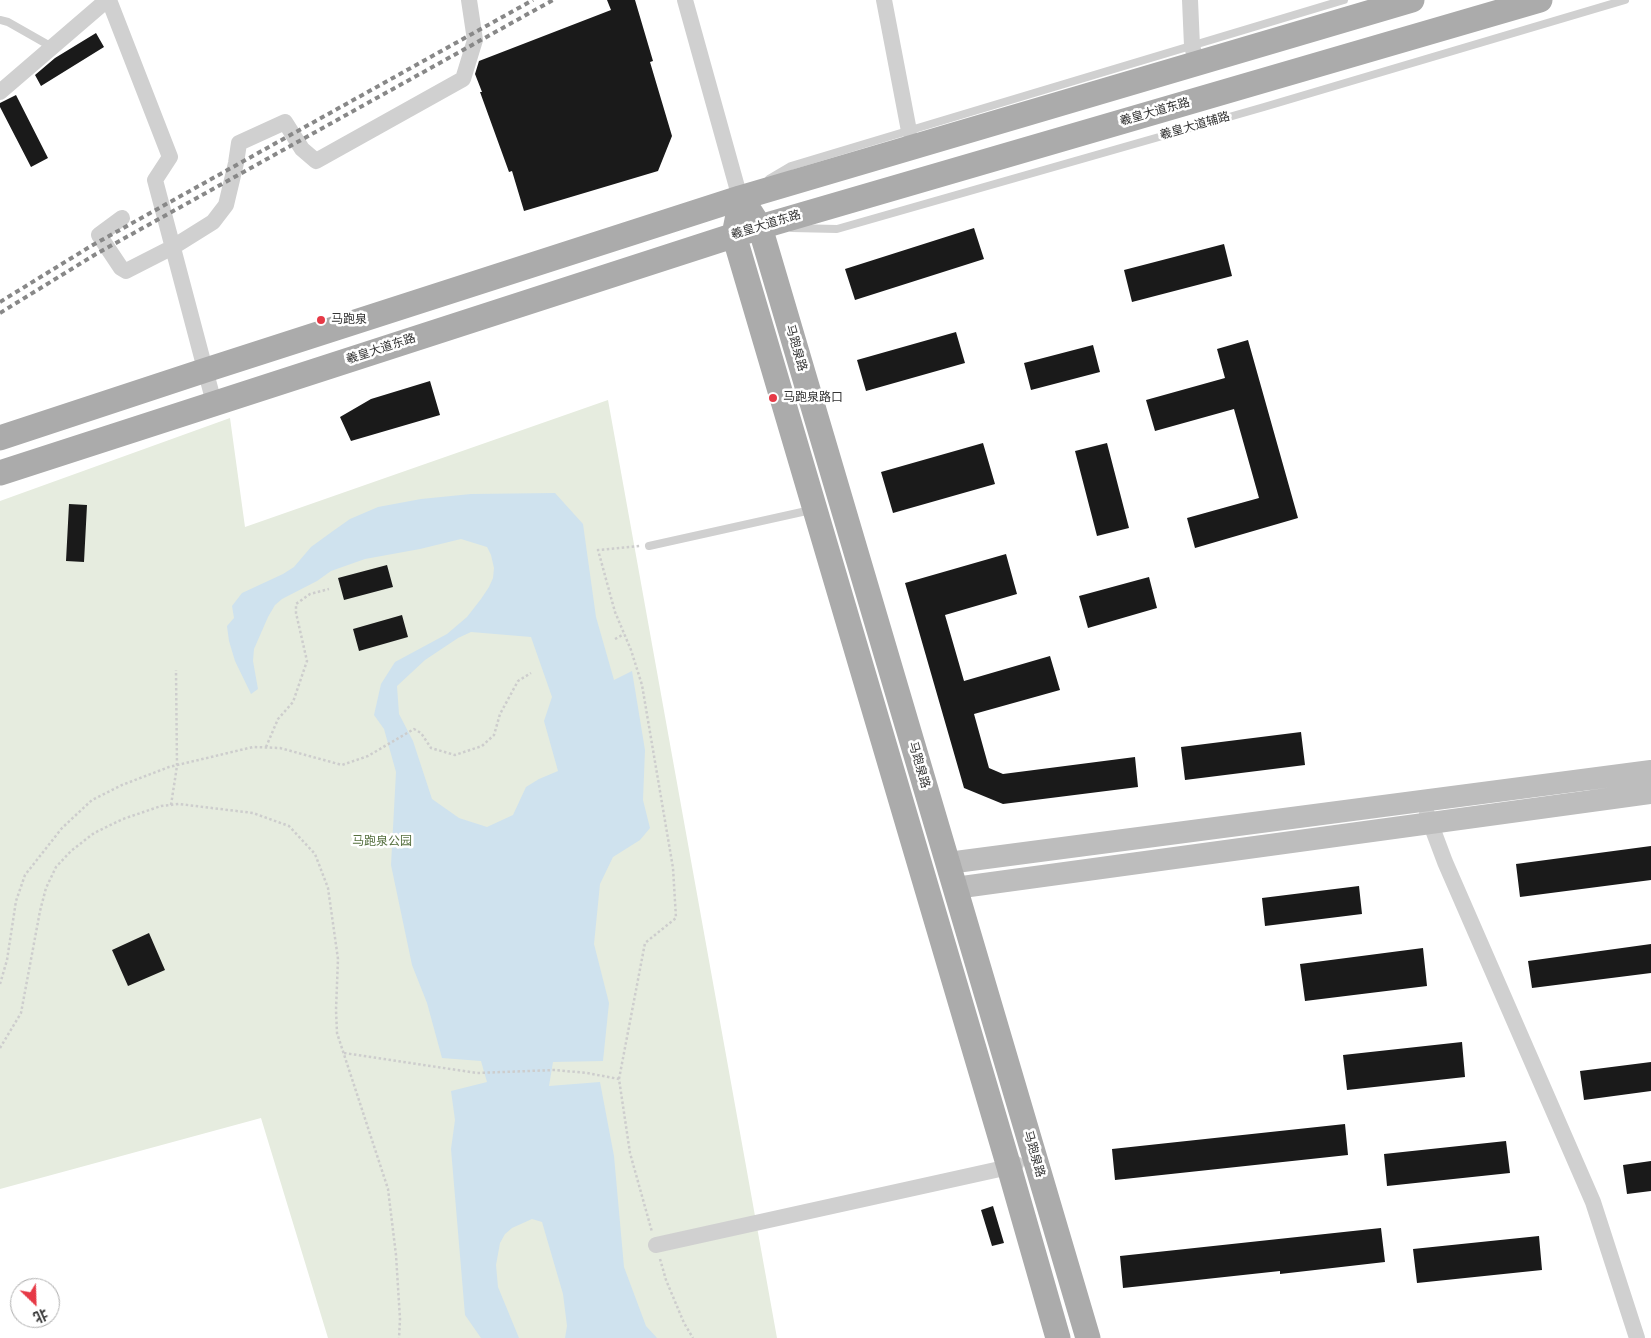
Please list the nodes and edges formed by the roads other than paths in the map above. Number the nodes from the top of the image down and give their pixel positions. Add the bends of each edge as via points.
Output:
1 (108, 0) edge
2 (469, 0) edge
3 (684, 0) edge
4 (884, 0) edge
5 (1190, 0) edge
6 (1344, 0) edge
7 (1412, 0) edge
8 (1540, 0) edge
9 (1625, 0) edge
10 (0, 20) edge
11 (52, 47) junction
12 (1195, 55) junction
13 (0, 92) edge
14 (909, 131) junction
15 (740, 198) junction
16 (122, 218) dead end
17 (760, 227) junction
18 (734, 235) junction
19 (173, 247) junction
20 (206, 370) junction
21 (214, 402) junction
22 (0, 438) edge
23 (0, 473) edge
24 (815, 509) junction
25 (649, 546) road end
26 (1651, 770) edge
27 (1651, 792) edge
28 (1422, 801) junction
29 (1430, 823) junction
30 (948, 863) junction
31 (955, 888) junction
32 (1034, 1156) junction
33 (1009, 1167) junction
34 (656, 1245) road end
35 (1058, 1338) edge
36 (1088, 1338) edge
37 (1637, 1338) edge

1 - 11 street
1 - 19 street via 170,157 155,180
2 - 19 street via 476,40 463,79 316,161 302,149 285,122 239,143 226,206 212,222
3 - 15 street, 马跑泉路
4 - 14 street
5 - 12 street
6 - 12 lane
7 - 12 main road
8 - 17 main road, 羲皇大道东路
9 - 17 lane, 羲皇大道辅路 via 837,229
10 - 11 lane
11 - 13 street
12 - 14 lane
12 - 15 main road
14 - 15 lane via 791,166
15 - 17 main road, 马跑泉路
15 - 18 main road, 马跑泉路
15 - 20 main road
16 - 19 street via 99,236 120,268 126,271
17 - 18 main road, 羲皇大道东路
17 - 30 main road, 马跑泉路
18 - 21 main road, 羲皇大道东路
18 - 24 main road, 马跑泉路
19 - 20 street
20 - 21 street
20 - 22 main road
21 - 23 main road, 羲皇大道东路
24 - 25 lane
24 - 33 main road, 马跑泉路
26 - 28 street
27 - 29 street
28 - 29 street
28 - 30 street
29 - 31 street
29 - 37 street via 1593,1202
30 - 31 main road, 马跑泉路
31 - 32 main road, 马跑泉路
32 - 33 street
32 - 36 main road, 马跑泉路
33 - 34 street
33 - 35 main road, 马跑泉路

